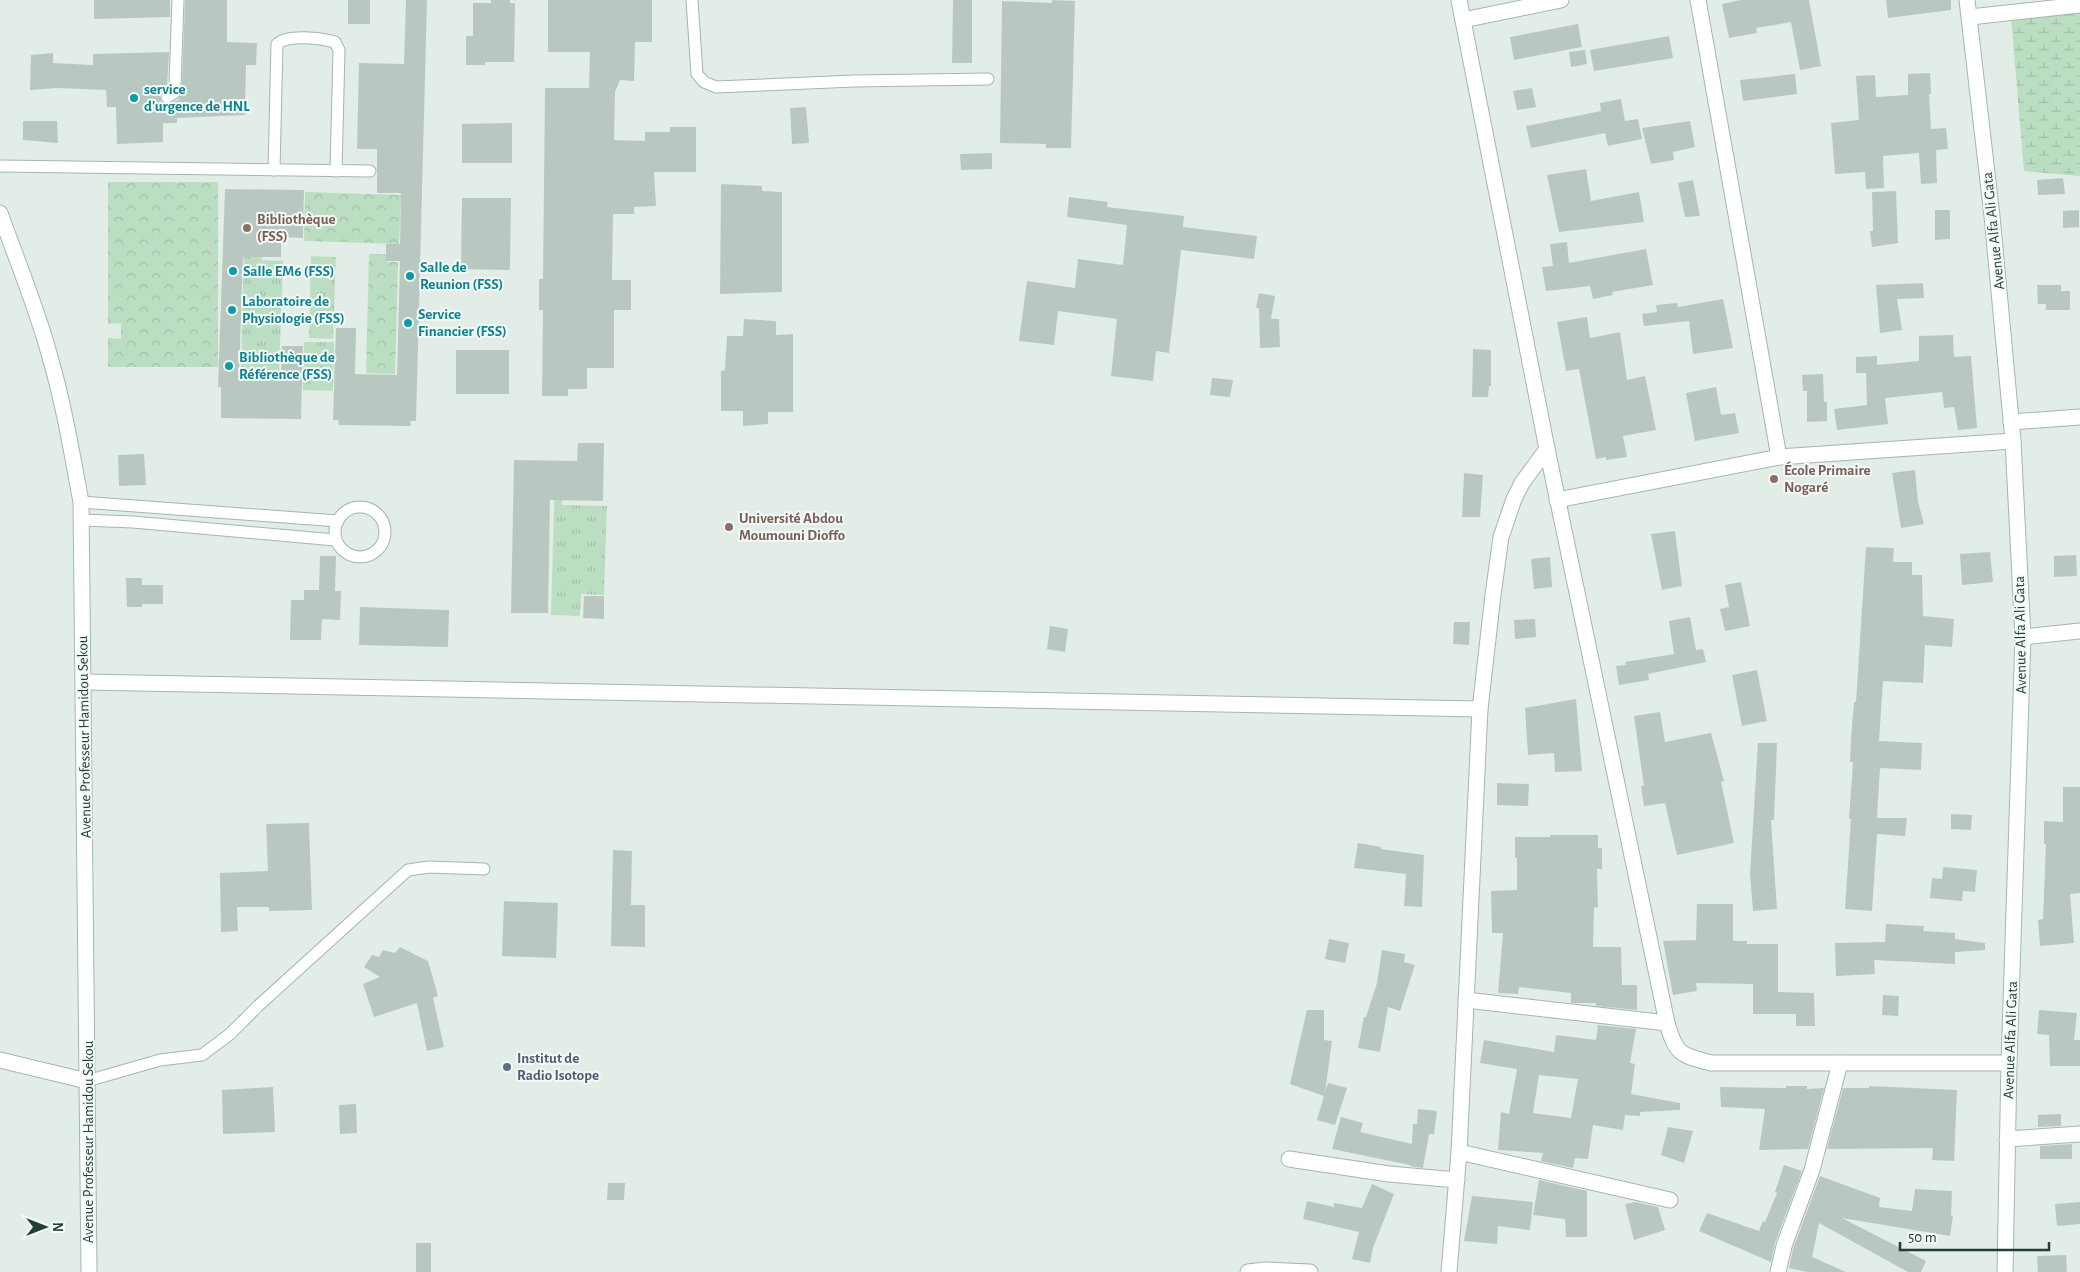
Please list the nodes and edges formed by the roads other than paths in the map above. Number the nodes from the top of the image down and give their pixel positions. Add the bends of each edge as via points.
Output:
1 (178, 0) edge
2 (692, 0) edge
3 (1459, 0) edge
4 (1561, 0) edge
5 (1698, 0) edge
6 (1967, 0) edge
7 (2080, 5) edge
8 (1970, 17) junction
9 (1463, 20) junction
10 (988, 79) dead end
11 (167, 97) dead end
12 (0, 166) edge
13 (274, 170) junction
14 (336, 170) junction
15 (370, 171) dead end
16 (0, 213) edge
17 (2080, 417) edge
18 (2011, 422) junction
19 (2013, 441) junction
20 (1547, 450) junction
21 (1779, 458) junction
22 (1557, 500) junction
23 (81, 502) junction
24 (82, 520) junction
25 (338, 521) junction
26 (335, 540) junction
27 (2080, 631) edge
28 (2023, 637) junction
29 (84, 682) junction
30 (1480, 709) junction
31 (484, 869) dead end
32 (1466, 1000) junction
33 (1667, 1023) junction
34 (0, 1060) edge
35 (1840, 1063) junction
36 (2009, 1063) junction
37 (87, 1081) junction
38 (2080, 1134) edge
39 (2007, 1138) junction
40 (1459, 1152) junction
41 (1289, 1159) dead end
42 (1457, 1180) junction
43 (1670, 1200) dead end
44 (89, 1272) edge
45 (1248, 1272) edge
46 (1310, 1272) edge
47 (1449, 1272) edge
48 (1778, 1272) edge
49 (2005, 1272) edge

1 - 11 lane via 175,85 174,93
2 - 10 lane via 697,74 704,82 716,87
3 - 9 street
4 - 9 street
5 - 21 street
6 - 8 street, Avenue Alfa Ali Gata
7 - 8 street
8 - 18 street, Avenue Alfa Ali Gata
9 - 20 street
12 - 13 lane
13 - 14 lane
13 - 14 lane via 277,44 291,38 335,42 339,50
14 - 15 lane
16 - 23 street, Avenue Professeur Hamidou Sekou via 50,357
17 - 18 street
18 - 19 street, Avenue Alfa Ali Gata
19 - 21 street
19 - 28 street, Avenue Alfa Ali Gata
20 - 22 street
20 - 30 street via 1522,482 1501,537
21 - 22 street
22 - 33 street
23 - 24 street, Avenue Professeur Hamidou Sekou
23 - 25 lane
24 - 26 lane
24 - 29 street, Avenue Professeur Hamidou Sekou
25 - 26 lane
25 - 26 lane via 352,508 362,507 379,516 386,534 377,552 358,558 341,549
27 - 28 street
28 - 36 street, Avenue Alfa Ali Gata
29 - 30 street
29 - 37 street, Avenue Professeur Hamidou Sekou
30 - 32 street
31 - 37 lane via 430,867 408,870 230,1034 202,1055 160,1060
32 - 33 street
32 - 40 street
33 - 35 street via 1675,1047 1684,1055 1711,1063
34 - 37 street
35 - 36 street
35 - 48 street via 1812,1170 1784,1246
36 - 39 street, Avenue Alfa Ali Gata
37 - 44 street, Avenue Professeur Hamidou Sekou
38 - 39 street
39 - 49 street, Avenue Alfa Ali Gata
40 - 42 street
40 - 43 street
41 - 42 street
42 - 47 street
45 - 46 street

